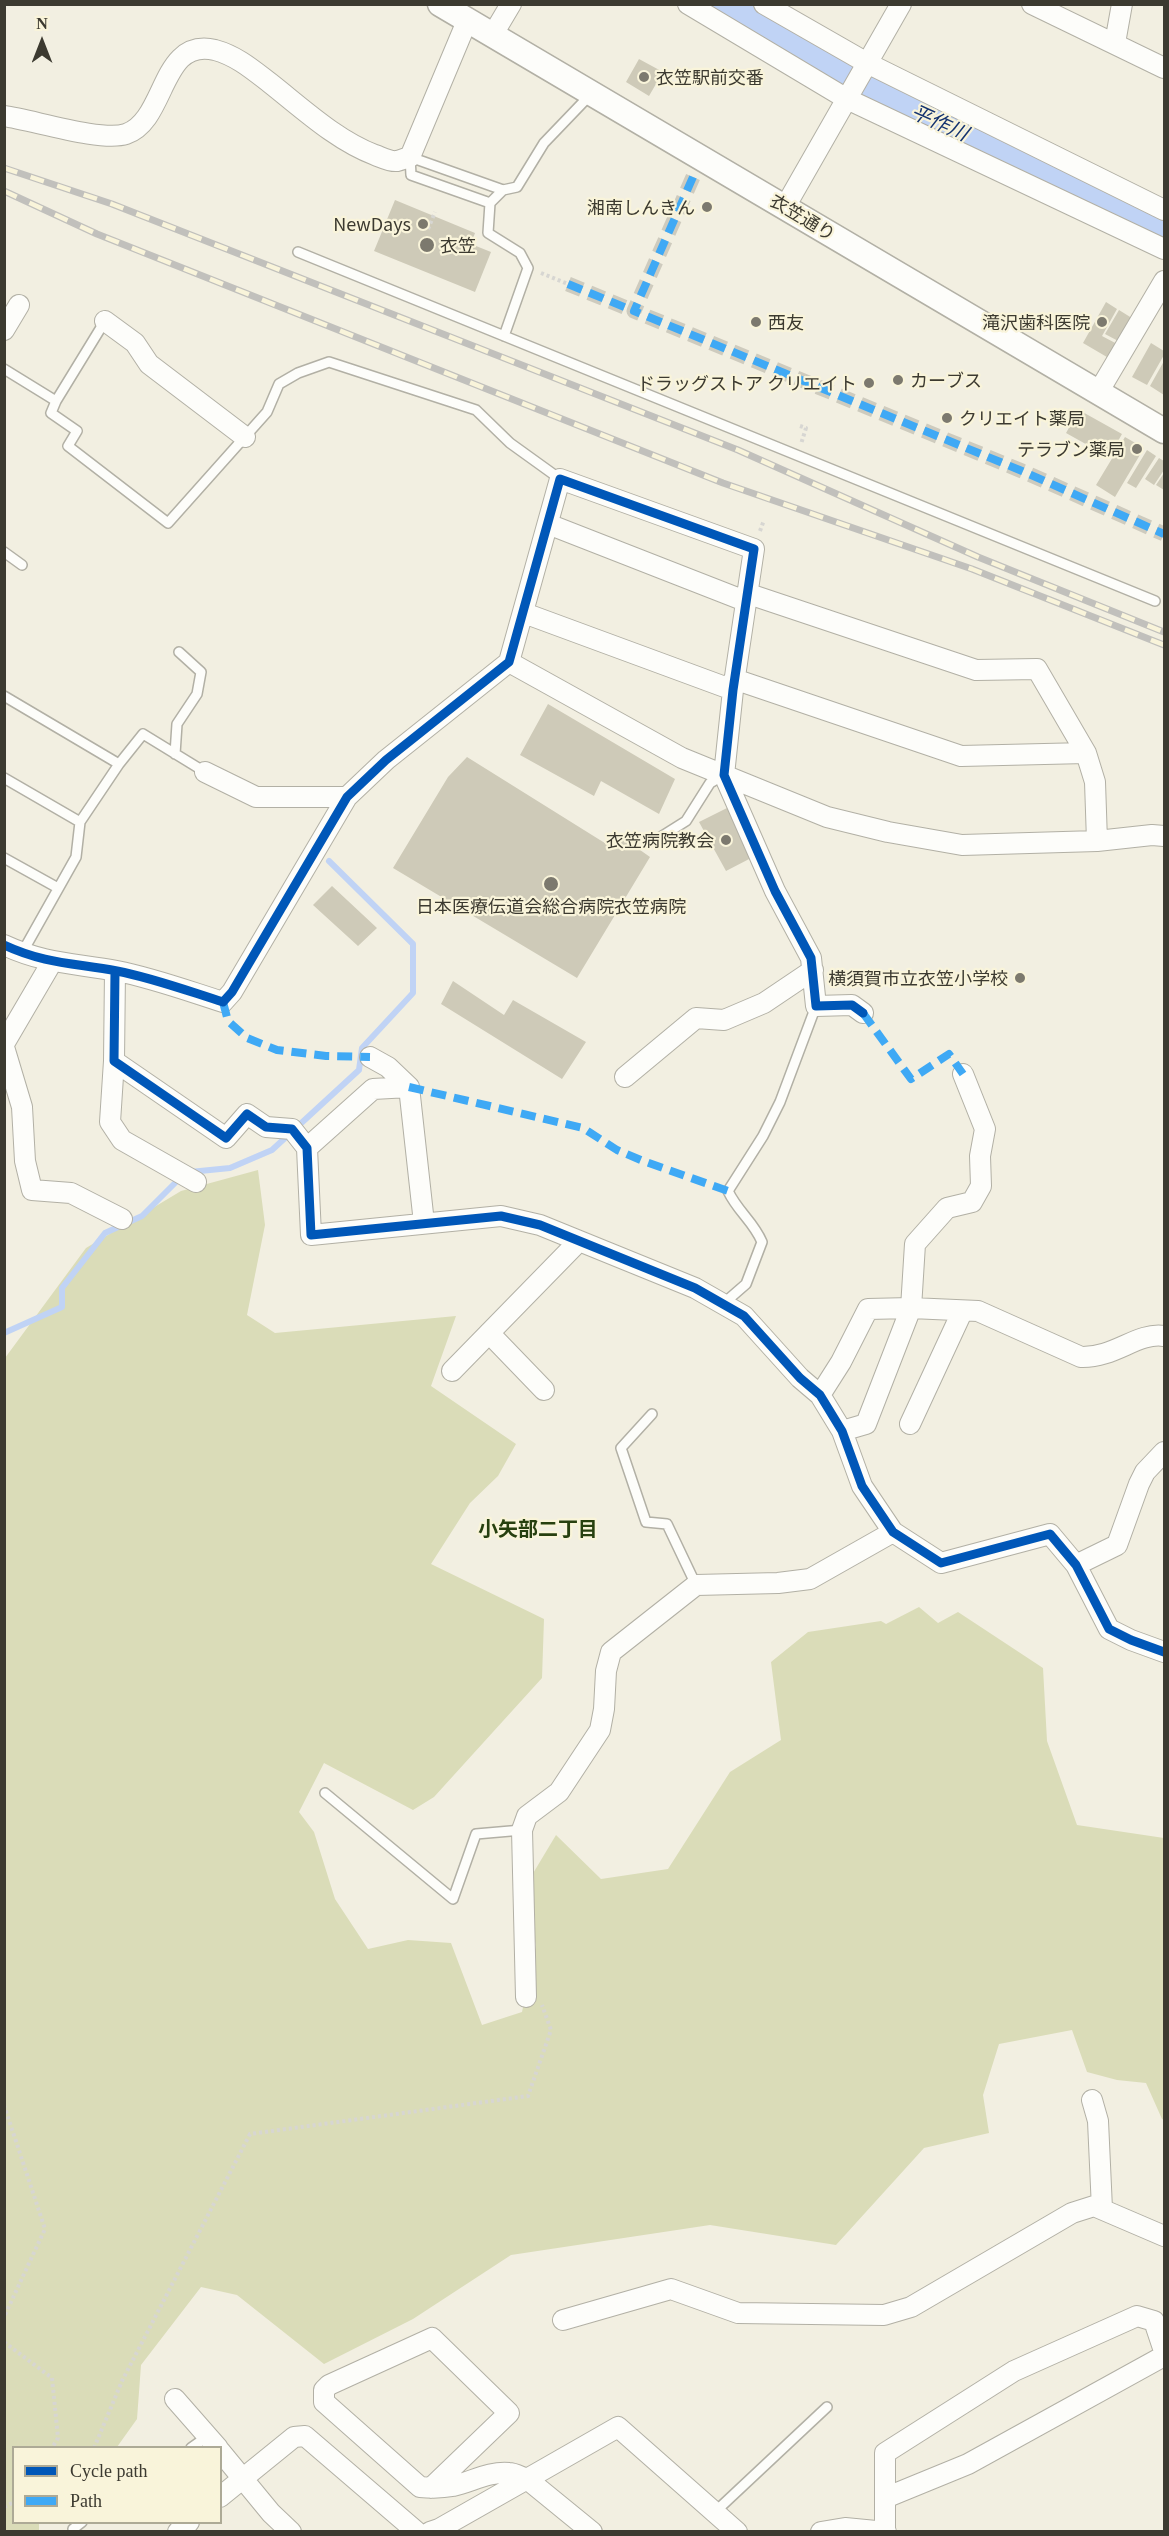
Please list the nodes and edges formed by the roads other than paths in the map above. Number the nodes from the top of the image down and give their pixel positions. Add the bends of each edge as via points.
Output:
1 (440, 4) edge
2 (511, 4) edge
3 (688, 4) edge
4 (764, 4) edge
5 (901, 4) edge
6 (1032, 4) edge
7 (1122, 4) edge
8 (467, 21) junction
9 (492, 36) junction
10 (1116, 43) junction
11 (867, 64) junction
12 (1164, 68) edge
13 (591, 94) junction
14 (847, 98) junction
15 (4, 116) edge
16 (410, 157) junction
17 (503, 190) junction
18 (490, 203) junction
19 (785, 207) junction
20 (1164, 210) edge
21 (1164, 249) edge
22 (298, 252) dead end
23 (1164, 281) edge
24 (19, 306) dead end
25 (105, 321) joint
26 (4, 330) edge
27 (504, 336) junction
28 (4, 369) edge
29 (1099, 391) junction
30 (56, 401) junction
31 (1164, 431) edge
32 (245, 437) junction
33 (560, 479) junction
34 (548, 524) junction
35 (4, 552) edge
36 (22, 565) dead end
37 (746, 597) junction
38 (1155, 601) dead end
39 (524, 613) junction
40 (179, 652) dead end
41 (509, 662) junction
42 (734, 684) junction
43 (4, 696) edge
44 (1086, 753) junction
45 (175, 754) junction
46 (119, 764) junction
47 (205, 772) joint
48 (724, 775) junction
49 (4, 778) edge
50 (348, 796) junction
51 (80, 822) junction
52 (1164, 836) edge
53 (659, 838) dead end
54 (1097, 841) junction
55 (4, 858) edge
56 (58, 888) junction
57 (13, 949) edge
58 (52, 962) junction
59 (813, 970) junction
60 (115, 971) junction
61 (816, 1006) junction
62 (863, 1013) dead end
63 (4, 1046) edge
64 (370, 1057) dead end
65 (114, 1061) junction
66 (963, 1074) dead end
67 (625, 1077) dead end
68 (409, 1086) junction
69 (307, 1148) junction
70 (196, 1182) dead end
71 (122, 1219) dead end
72 (424, 1223) junction
73 (579, 1241) junction
74 (723, 1304) junction
75 (911, 1308) junction
76 (962, 1312) junction
77 (489, 1333) junction
78 (1164, 1336) edge
79 (452, 1371) dead end
80 (544, 1390) dead end
81 (820, 1395) junction
82 (652, 1414) dead end
83 (910, 1424) dead end
84 (842, 1431) junction
85 (1164, 1452) edge
86 (892, 1532) junction
87 (1076, 1565) junction
88 (696, 1585) junction
89 (1164, 1652) edge
90 (325, 1793) dead end
91 (522, 1830) junction
92 (533, 1998) road end
93 (1092, 2100) dead end
94 (1102, 2209) junction
95 (1164, 2236) edge
96 (562, 2320) dead end
97 (1164, 2353) edge
98 (175, 2399) dead end
99 (827, 2407) dead end
100 (215, 2445) edge
101 (222, 2453) edge
102 (244, 2478) junction
103 (526, 2479) junction
104 (432, 2488) junction
105 (222, 2495) edge
106 (885, 2498) junction
107 (715, 2512) junction
108 (80, 2524) edge
109 (73, 2529) dead end
110 (438, 2531) edge
111 (886, 2531) edge
112 (291, 2532) edge
113 (417, 2532) edge
114 (592, 2532) edge
115 (737, 2532) edge
116 (821, 2532) edge

1 - 8 street, 衣笠通り
2 - 9 street
3 - 14 street
4 - 11 street
5 - 11 street
6 - 10 street
7 - 10 street
8 - 9 street, 衣笠通り
8 - 16 street
9 - 13 street, 衣笠通り
10 - 12 street
11 - 14 street
11 - 20 street
13 - 17 lane via 544,143 517,187
13 - 19 street, 衣笠通り
14 - 19 street
14 - 21 street
15 - 16 street via 123,135 135,130 149,114 174,64 199,49 215,50 241,61 352,146 394,162
16 - 17 lane
16 - 18 lane via 411,175
17 - 18 lane
18 - 27 lane via 488,233 520,253 528,268
19 - 29 street, 衣笠通り
22 - 27 lane
23 - 29 street
24 - 26 street
25 - 30 lane
25 - 32 street via 135,343 149,364
27 - 38 lane
28 - 30 lane
29 - 31 street, 衣笠通り
30 - 32 lane via 51,413 76,431 68,446 168,523
32 - 33 lane via 267,412 279,384 329,362 476,410 510,443
33 - 34 street
33 - 37 street via 754,549
34 - 37 street
34 - 39 street
35 - 36 lane
37 - 42 street
37 - 44 street via 976,670 1037,669
39 - 41 street
39 - 42 street
40 - 45 lane via 201,672 197,694 177,724
41 - 48 street via 682,758
41 - 50 street via 386,760
42 - 44 street via 961,756
42 - 48 street
43 - 46 lane
44 - 54 street via 1095,782
45 - 46 lane via 143,734
45 - 47 lane
46 - 51 lane
47 - 50 street via 256,797
48 - 53 lane via 710,783 686,821
48 - 54 street via 827,817 888,832 962,844
48 - 59 street via 775,891 811,957
49 - 51 lane
50 - 60 street via 223,1002
51 - 56 lane via 76,857
52 - 54 street
55 - 56 lane
56 - 57 lane
57 - 58 street
58 - 60 street
58 - 63 street
59 - 61 street
59 - 67 street via 764,1003 724,1020 696,1018
60 - 65 street
61 - 62 street via 852,1005
61 - 74 lane via 780,1102 728,1191 736,1208 755,1226 762,1242 746,1284
63 - 71 street via 22,1107 25,1161 32,1190 71,1193
64 - 68 street
65 - 69 street via 226,1138 247,1114 266,1127 292,1129
65 - 70 street via 110,1122 122,1140
66 - 75 street via 985,1129 980,1156 981,1186 972,1202 947,1208 915,1244
68 - 69 street via 373,1089
68 - 72 street
69 - 72 street via 311,1235
72 - 73 street via 501,1216
73 - 74 street via 695,1288
73 - 77 street
74 - 81 street via 744,1316
75 - 76 street
75 - 81 street via 868,1309
75 - 84 street via 866,1424
76 - 78 street via 978,1311 1081,1357 1113,1353 1151,1335
76 - 83 street
77 - 79 street
77 - 80 street
81 - 84 street
82 - 88 lane via 621,1448 646,1522 667,1524
84 - 86 street via 862,1486
85 - 87 street via 1142,1478 1117,1545
86 - 87 street via 941,1563 1050,1534
86 - 88 street via 810,1578 778,1583
87 - 89 street via 1109,1629
88 - 91 street via 611,1652 600,1730 559,1792 527,1816
90 - 91 lane via 453,1899 476,1834
91 - 92 street
93 - 94 street via 1098,2121
94 - 95 street
94 - 96 street via 1094,2206 1072,2213 911,2307 884,2315 738,2313 671,2289
97 - 106 street via 968,2464
97 - 106 street via 1154,2321 1137,2316 1014,2371 885,2453
98 - 100 street
99 - 107 lane
101 - 102 street
102 - 105 street
102 - 112 street
102 - 113 street via 294,2437 305,2436
103 - 104 street via 499,2473
103 - 107 street via 618,2427
103 - 110 street
103 - 114 street
104 - 104 street via 509,2413 432,2338 328,2385 323,2396 324,2402 420,2487
106 - 111 street
107 - 115 street
108 - 109 lane
111 - 116 street via 845,2528

